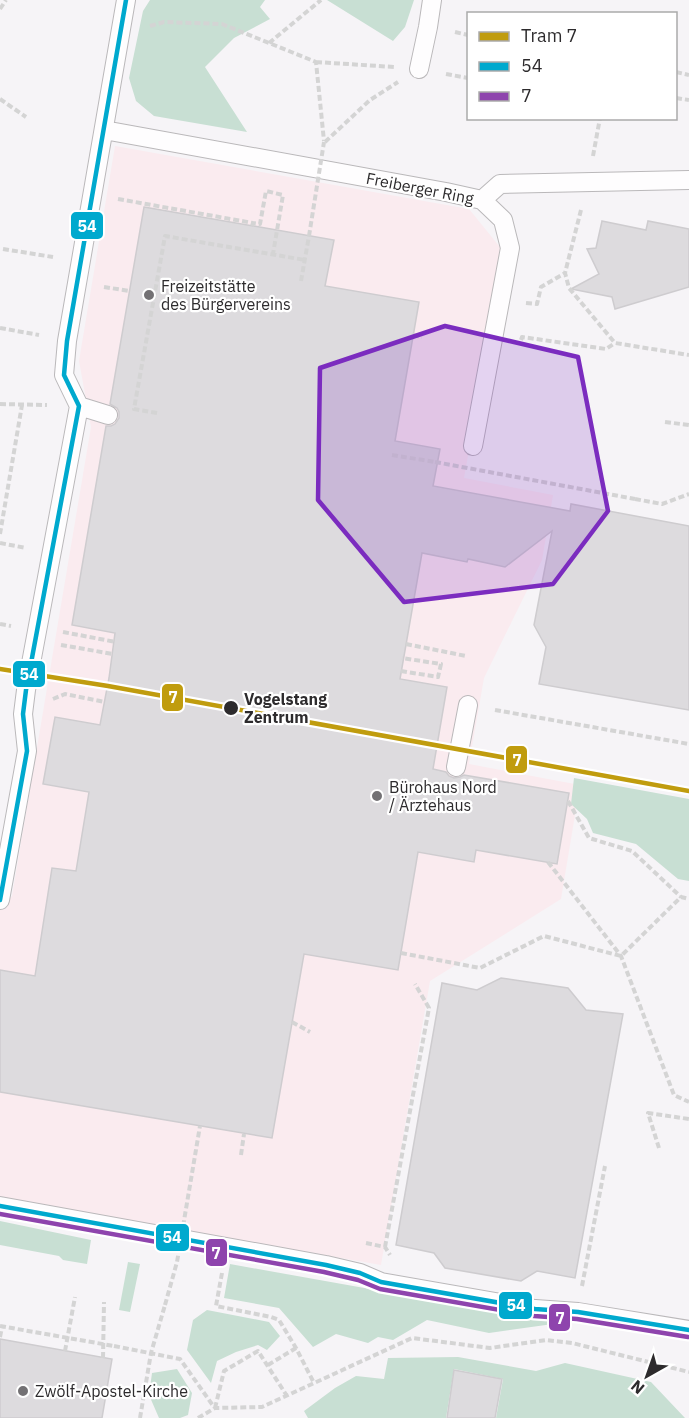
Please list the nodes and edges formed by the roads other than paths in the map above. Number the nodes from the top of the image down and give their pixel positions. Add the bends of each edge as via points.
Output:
1 (126, 0) edge
2 (432, 0) edge
3 (419, 69) road end
4 (104, 130) junction
5 (689, 180) edge
6 (482, 200) junction
7 (79, 406) junction
8 (108, 415) dead end
9 (473, 446) dead end
10 (468, 705) road end
11 (456, 767) dead end
12 (0, 900) edge
13 (0, 1206) edge
14 (689, 1330) edge

1 - 4 lane
2 - 3 lane
4 - 6 lane, Freiberger Ring
4 - 7 lane via 67,340 64,375
5 - 6 lane via 500,184
6 - 9 lane, Freiberger Ring via 503,220 510,248
7 - 8 lane
7 - 12 lane via 24,702 27,751
10 - 11 lane
13 - 14 lane via 326,1265 381,1282

